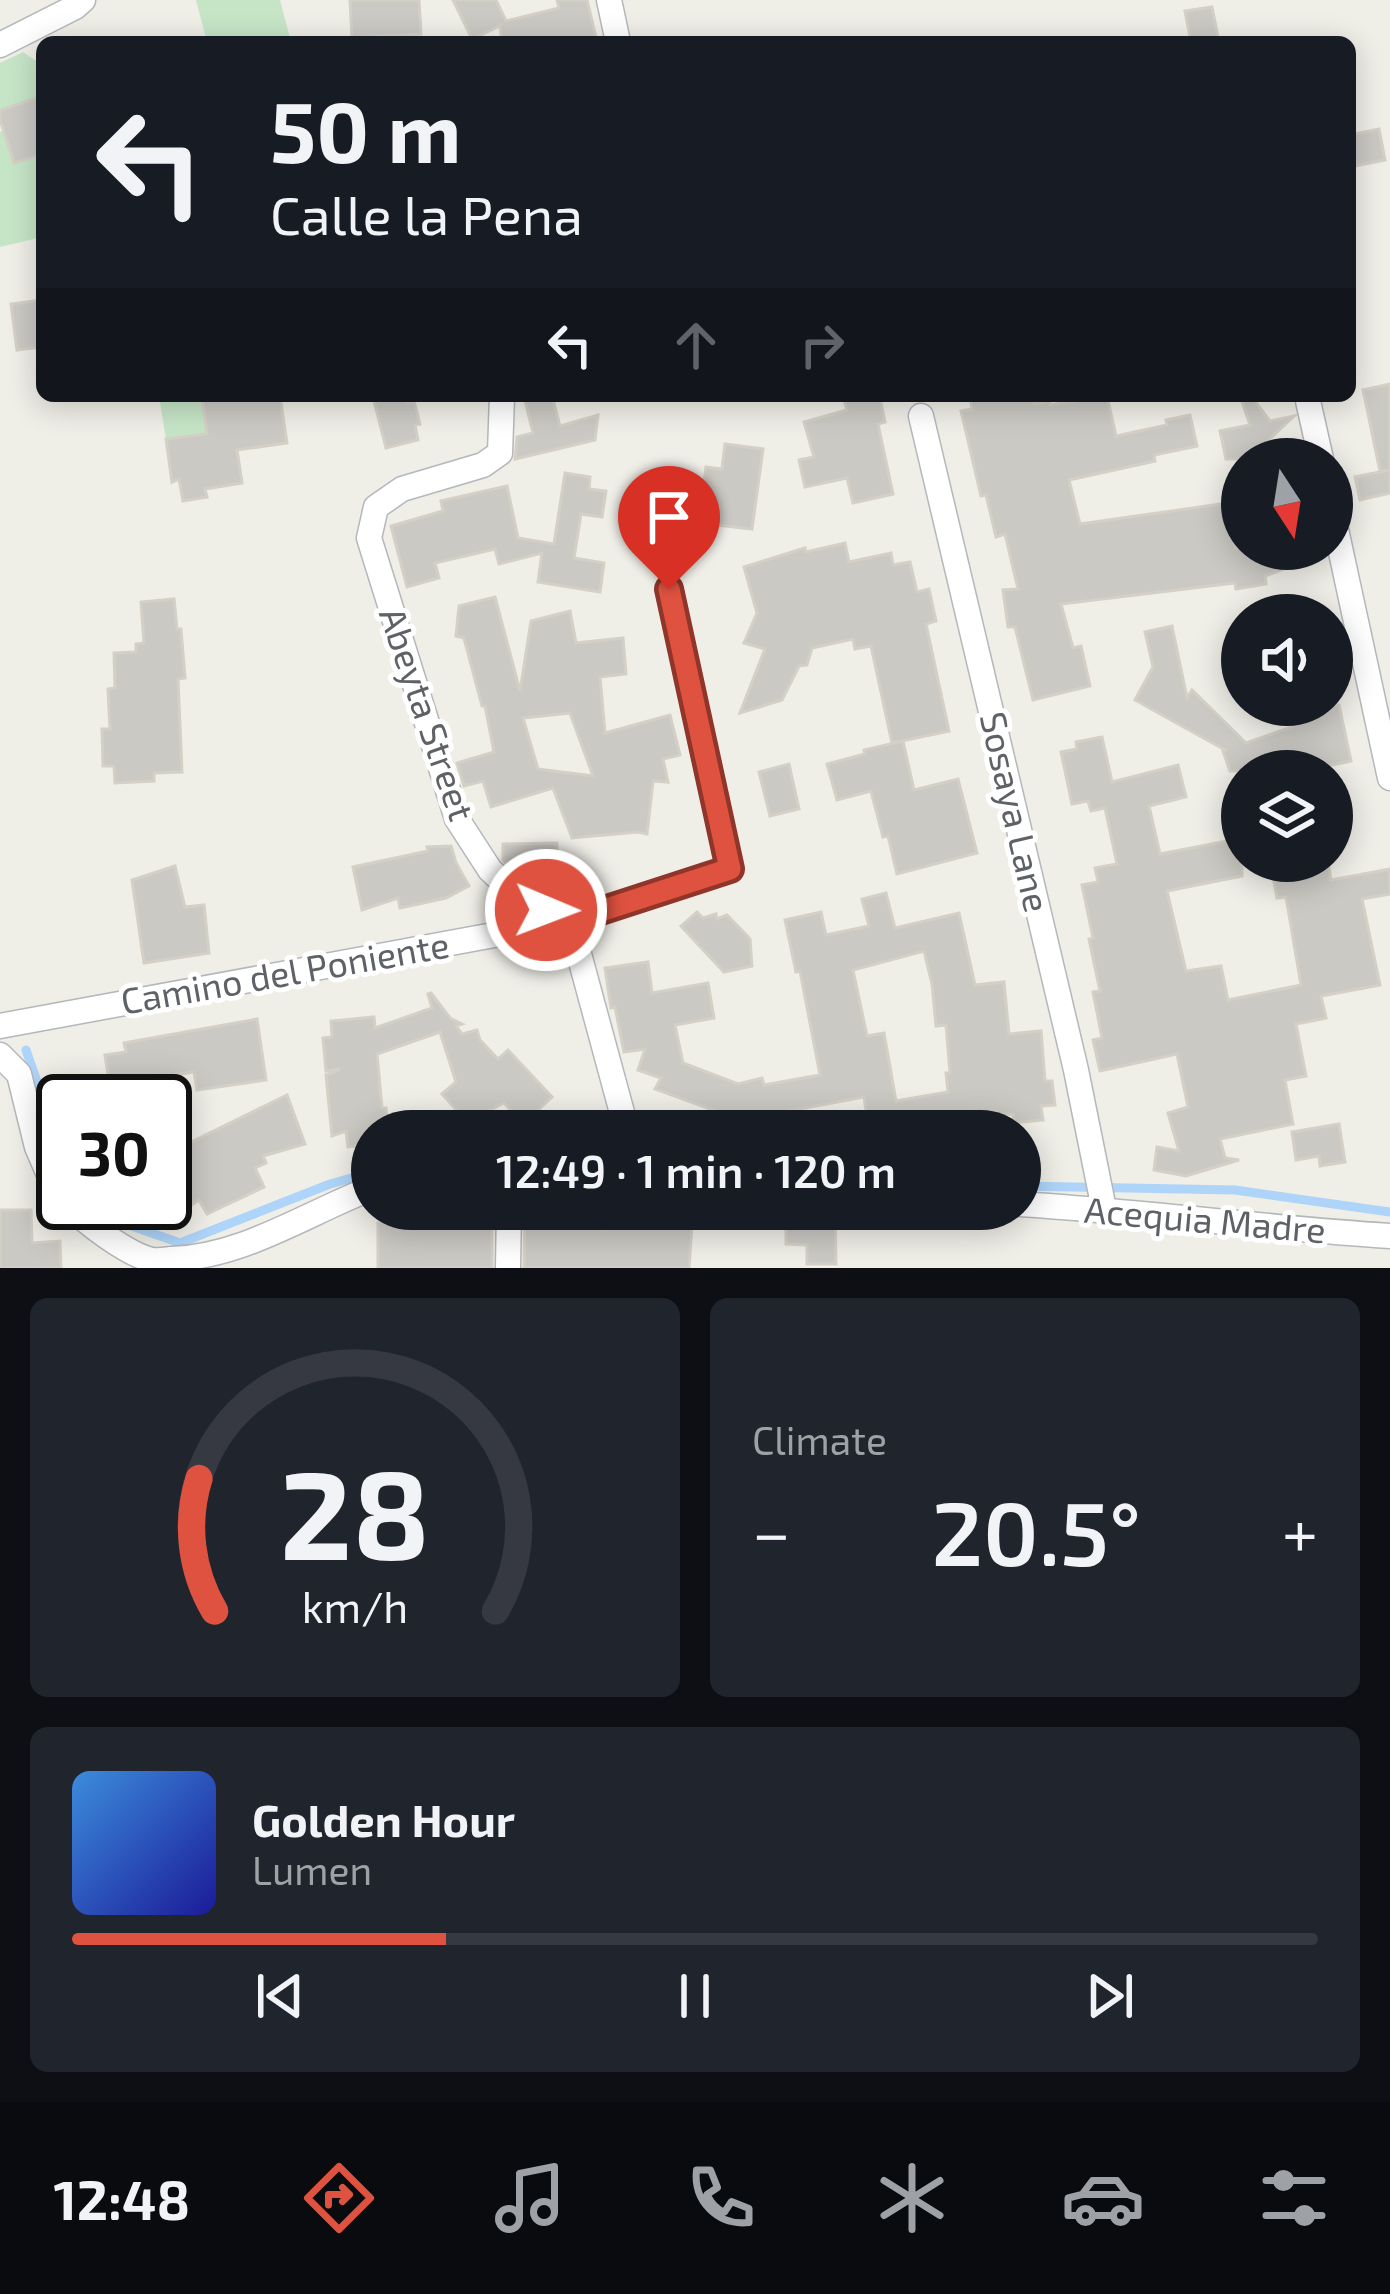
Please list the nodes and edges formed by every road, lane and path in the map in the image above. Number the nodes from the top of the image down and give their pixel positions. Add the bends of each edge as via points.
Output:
1 (83, 0) edge
2 (609, 0) edge
3 (617, 36) edge
4 (0, 45) edge
5 (502, 402) edge
6 (1308, 402) edge
7 (921, 416) dead end
8 (1316, 438) edge
9 (1345, 570) edge
10 (669, 589) dead end
11 (1390, 778) edge
12 (570, 921) junction
13 (0, 1026) edge
14 (0, 1055) edge
15 (621, 1110) edge
16 (36, 1143) edge
17 (351, 1196) edge
18 (1041, 1205) edge
19 (1104, 1209) junction
20 (99, 1230) edge
21 (509, 1230) edge
22 (1390, 1235) edge
23 (508, 1268) edge

1 - 4 street
2 - 3 street
5 - 12 street, Abeyta Street via 500,453 402,489 376,507 369,538 457,818 490,870 521,899
6 - 8 street
7 - 19 street, Sosaya Lane
9 - 11 street
10 - 12 street, Camino del Poniente via 730,869
12 - 13 street, Camino del Poniente
12 - 15 street
14 - 16 street via 19,1074
17 - 20 street via 236,1250 191,1259 151,1260
18 - 19 street, Acequia Madre
19 - 22 street, Acequia Madre
21 - 23 street

